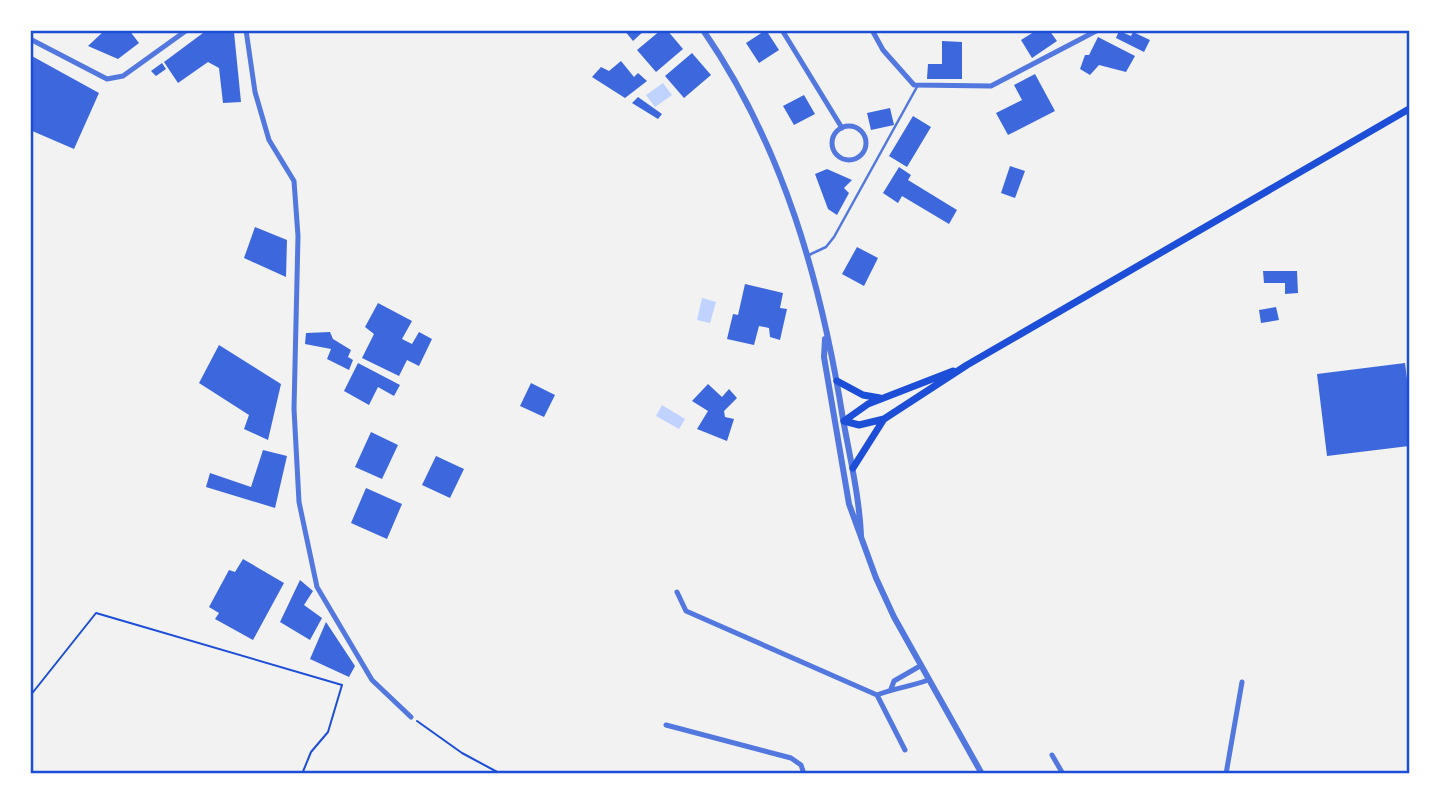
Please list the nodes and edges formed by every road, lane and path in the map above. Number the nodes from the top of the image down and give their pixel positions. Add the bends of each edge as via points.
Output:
1 (187, 30) edge
2 (246, 30) edge
3 (703, 30) edge
4 (782, 30) edge
5 (872, 30) edge
6 (1098, 30) edge
7 (30, 39) edge
8 (918, 85) junction
9 (1409, 109) edge
10 (842, 128) junction
11 (808, 256) junction
12 (825, 333) junction
13 (967, 365) junction
14 (838, 381) junction
15 (881, 398) junction
16 (884, 419) junction
17 (844, 421) junction
18 (833, 422) junction
19 (853, 468) junction
20 (861, 535) junction
21 (677, 592) dead end
22 (920, 666) junction
23 (928, 680) junction
24 (1242, 682) dead end
25 (891, 689) junction
26 (877, 695) junction
27 (30, 696) edge
28 (411, 717) joint
29 (666, 725) dead end
30 (905, 750) dead end
31 (1052, 755) dead end
32 (302, 774) edge
33 (501, 774) edge
34 (804, 774) edge
35 (982, 774) edge
36 (1063, 774) edge
37 (1226, 774) edge

1 - 7 street via 123,76 107,79
2 - 28 street via 255,92 269,140 294,181 298,236 294,409 299,502 317,587 372,680
3 - 11 street via 751,109
4 - 10 street
5 - 8 street via 898,70
6 - 8 street via 991,86
8 - 11 lane via 834,237
9 - 13 main road
10 - 10 street via 834,136 833,148 840,157 856,159 864,152 864,136 857,128
11 - 12 street
12 - 14 street
12 - 18 street
13 - 15 main road
13 - 16 main road
14 - 15 main road via 863,396
14 - 17 street
15 - 17 main road
16 - 17 main road via 859,425
16 - 19 main road
17 - 18 street
17 - 19 street
18 - 20 street via 849,504
19 - 20 street
20 - 22 street via 894,617
21 - 26 street via 686,611
22 - 23 street
22 - 25 street via 894,681
23 - 25 street via 898,691
23 - 35 street
24 - 37 street
25 - 26 street
26 - 30 street
27 - 32 path via 96,613 342,685 327,732 311,752
28 - 33 path
29 - 34 street via 791,758
31 - 36 street

